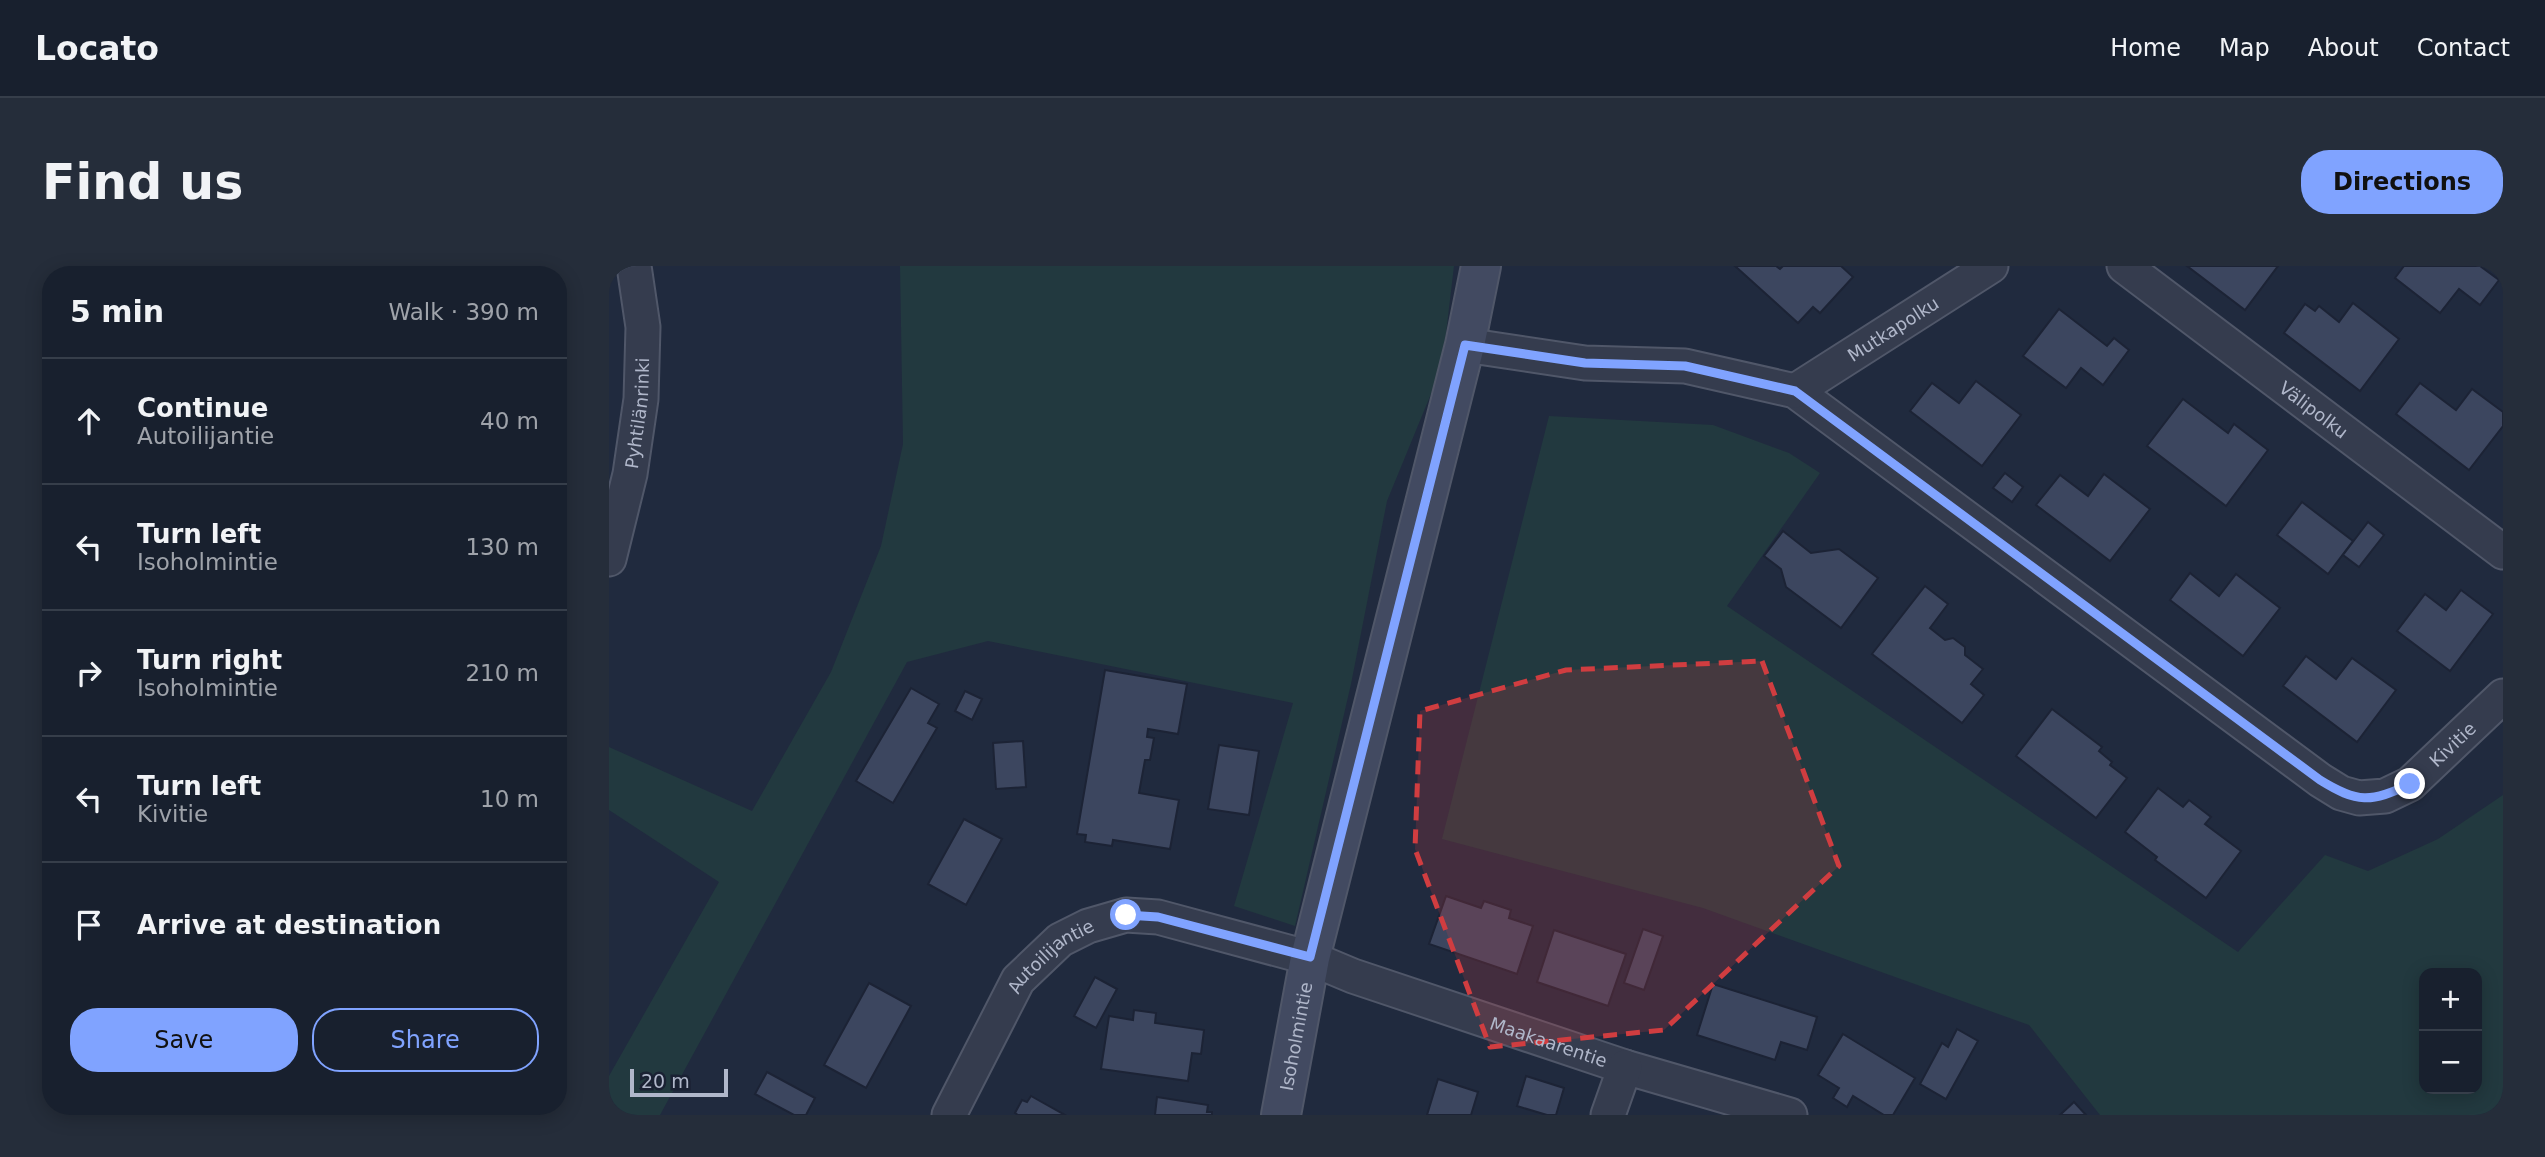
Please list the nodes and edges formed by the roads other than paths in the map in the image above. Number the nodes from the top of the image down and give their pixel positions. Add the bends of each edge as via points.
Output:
1 (633, 266) edge
2 (1481, 266) edge
3 (1991, 266) edge
4 (2124, 266) edge
5 (1465, 345) junction
6 (1795, 391) junction
7 (2503, 552) edge
8 (609, 559) edge
9 (2503, 696) edge
10 (1310, 957) junction
11 (1625, 1067) junction
12 (949, 1115) edge
13 (1281, 1115) edge
14 (1608, 1115) edge
15 (1790, 1115) edge

1 - 8 street, Pyhtilänrinki via 643,327 641,399 630,474
2 - 5 street, Isoholmintie
3 - 6 street, Mutkapolku
4 - 7 street, Välipolku
5 - 6 street via 1585,363 1685,366
5 - 10 street, Isoholmintie
6 - 9 street, Kivitie via 2341,793 2359,799 2385,796 2410,784
10 - 11 street, Maakaarentie via 1353,976
10 - 12 street, Autoilijantie via 1158,917 1126,915 1088,926 1060,940 1018,980
10 - 13 street, Isoholmintie
11 - 14 street
11 - 15 street, Maakaarentie

